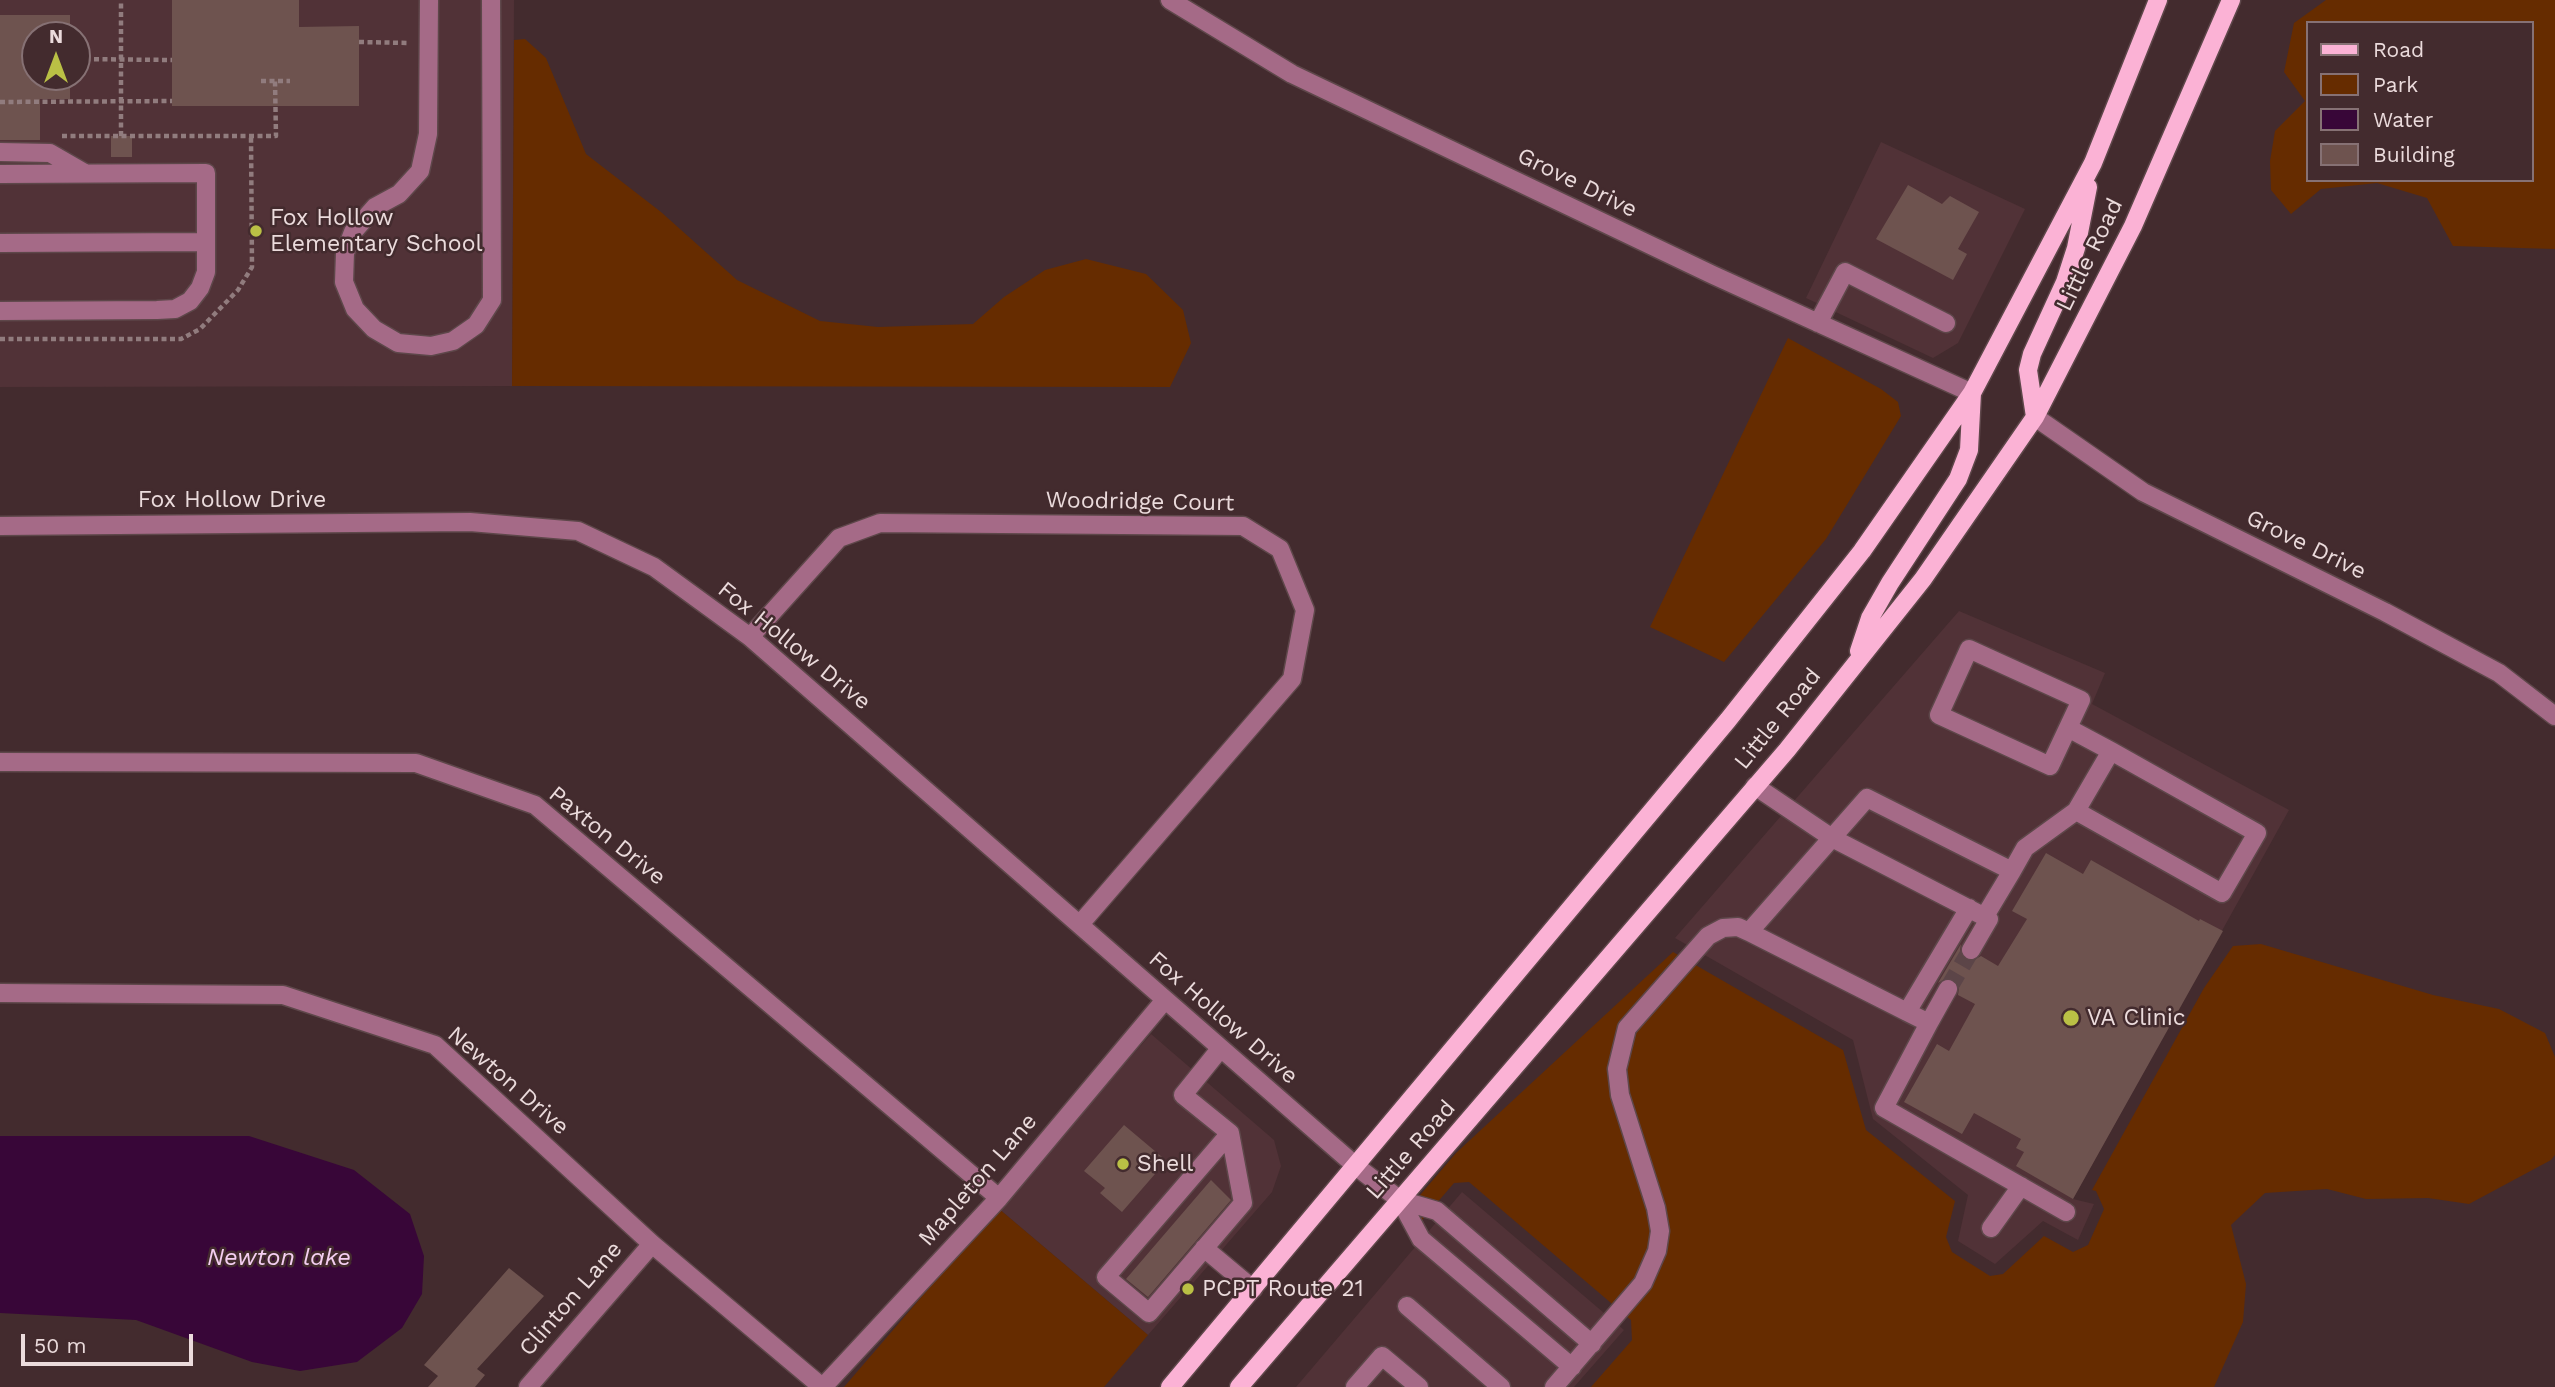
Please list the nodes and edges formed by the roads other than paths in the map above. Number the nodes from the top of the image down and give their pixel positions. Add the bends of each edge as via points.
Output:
1 (429, 0) edge
2 (491, 0) edge
3 (1170, 0) edge
4 (2158, 0) edge
5 (2231, 0) edge
6 (0, 152) edge
7 (2093, 163) junction
8 (0, 174) edge
9 (86, 174) junction
10 (206, 242) junction
11 (0, 243) edge
12 (0, 311) edge
13 (1818, 323) junction
14 (1946, 323) dead end
15 (1972, 393) junction
16 (2035, 417) junction
17 (0, 526) edge
18 (750, 637) junction
19 (1854, 665) junction
20 (2555, 716) edge
21 (2068, 728) junction
22 (2111, 751) junction
23 (0, 762) edge
24 (1755, 786) junction
25 (2076, 811) junction
26 (1832, 838) junction
27 (2012, 871) junction
28 (1969, 908) junction
29 (1987, 917) junction
30 (1081, 923) junction
31 (1749, 932) junction
32 (1971, 950) tunnel mouth
33 (1948, 989) tunnel mouth
34 (0, 993) edge
35 (1164, 1001) junction
36 (1907, 1012) junction
37 (1929, 1023) junction
38 (1220, 1049) junction
39 (1230, 1133) junction
40 (1357, 1167) junction
41 (2021, 1186) junction
42 (999, 1198) junction
43 (1400, 1200) junction
44 (2066, 1212) dead end
45 (1992, 1228) dead end
46 (652, 1244) junction
47 (1204, 1248) junction
48 (1253, 1289) junction
49 (1406, 1306) dead end
50 (1592, 1344) junction
51 (1572, 1367) junction
52 (528, 1387) edge
53 (823, 1387) edge
54 (1170, 1387) edge
55 (1239, 1387) edge
56 (1355, 1387) edge
57 (1419, 1387) edge
58 (1502, 1387) edge
59 (1554, 1387) edge

1 - 2 street via 428,134 420,171 398,194 375,207 353,232 345,253 344,282 355,309 374,330 398,343 431,346 453,341 476,325 492,300
3 - 13 street, Grove Drive via 1292,74
4 - 7 main road, Little Road
5 - 16 main road, Little Road via 2133,226
6 - 9 street via 50,153
7 - 15 main road, Little Road
7 - 16 main road via 2076,248 2028,370
8 - 9 street
9 - 10 street via 206,173
10 - 11 street
10 - 12 street via 206,272 200,288 190,301 175,309
13 - 14 street via 1845,272
13 - 15 street, Grove Drive
15 - 19 main road via 1969,450 1958,479 1870,618
15 - 40 main road, Little Road via 1862,551 1762,678
16 - 19 main road, Little Road via 1923,579
16 - 20 street, Grove Drive via 2143,492 2499,673
17 - 18 street, Fox Hollow Drive via 470,522 578,531 654,567
18 - 30 street, Fox Hollow Drive
18 - 30 street, Woodridge Court via 839,538 880,523 1243,526 1280,549 1305,611 1292,679
19 - 24 main road, Little Road
21 - 21 street via 2081,700 1969,649 1939,715 2050,766
21 - 22 street
22 - 25 street
22 - 25 street via 2257,833 2222,893
23 - 42 street, Paxton Drive via 416,763 534,805
24 - 26 street
24 - 43 main road, Little Road
25 - 27 street via 2025,848
26 - 27 street via 1867,798
26 - 28 street
26 - 31 street
27 - 29 street
28 - 29 street
28 - 36 street
29 - 32 street
30 - 35 street, Fox Hollow Drive
31 - 36 street
31 - 50 street via 1723,928 1708,936 1627,1028 1617,1069 1620,1095 1656,1208 1658,1241 1643,1283
33 - 37 street
34 - 46 street, Newton Drive via 284,995 435,1045
35 - 38 street, Fox Hollow Drive
35 - 42 street, Mapleton Lane
36 - 37 street
37 - 41 street via 1884,1108
38 - 39 street via 1183,1095
38 - 40 street, Fox Hollow Drive
39 - 47 street via 1243,1203
39 - 47 street via 1106,1278 1149,1313
40 - 43 street, Fox Hollow Drive
40 - 48 main road, Little Road
41 - 44 street
41 - 45 street
42 - 53 street, Mapleton Lane
43 - 50 street via 1437,1210
43 - 51 street via 1421,1239
43 - 55 main road, Little Road
46 - 52 street, Clinton Lane
46 - 53 street, Newton Drive
47 - 48 street
48 - 54 main road, Little Road
49 - 58 street
50 - 51 street
51 - 59 street
56 - 57 street via 1382,1356

